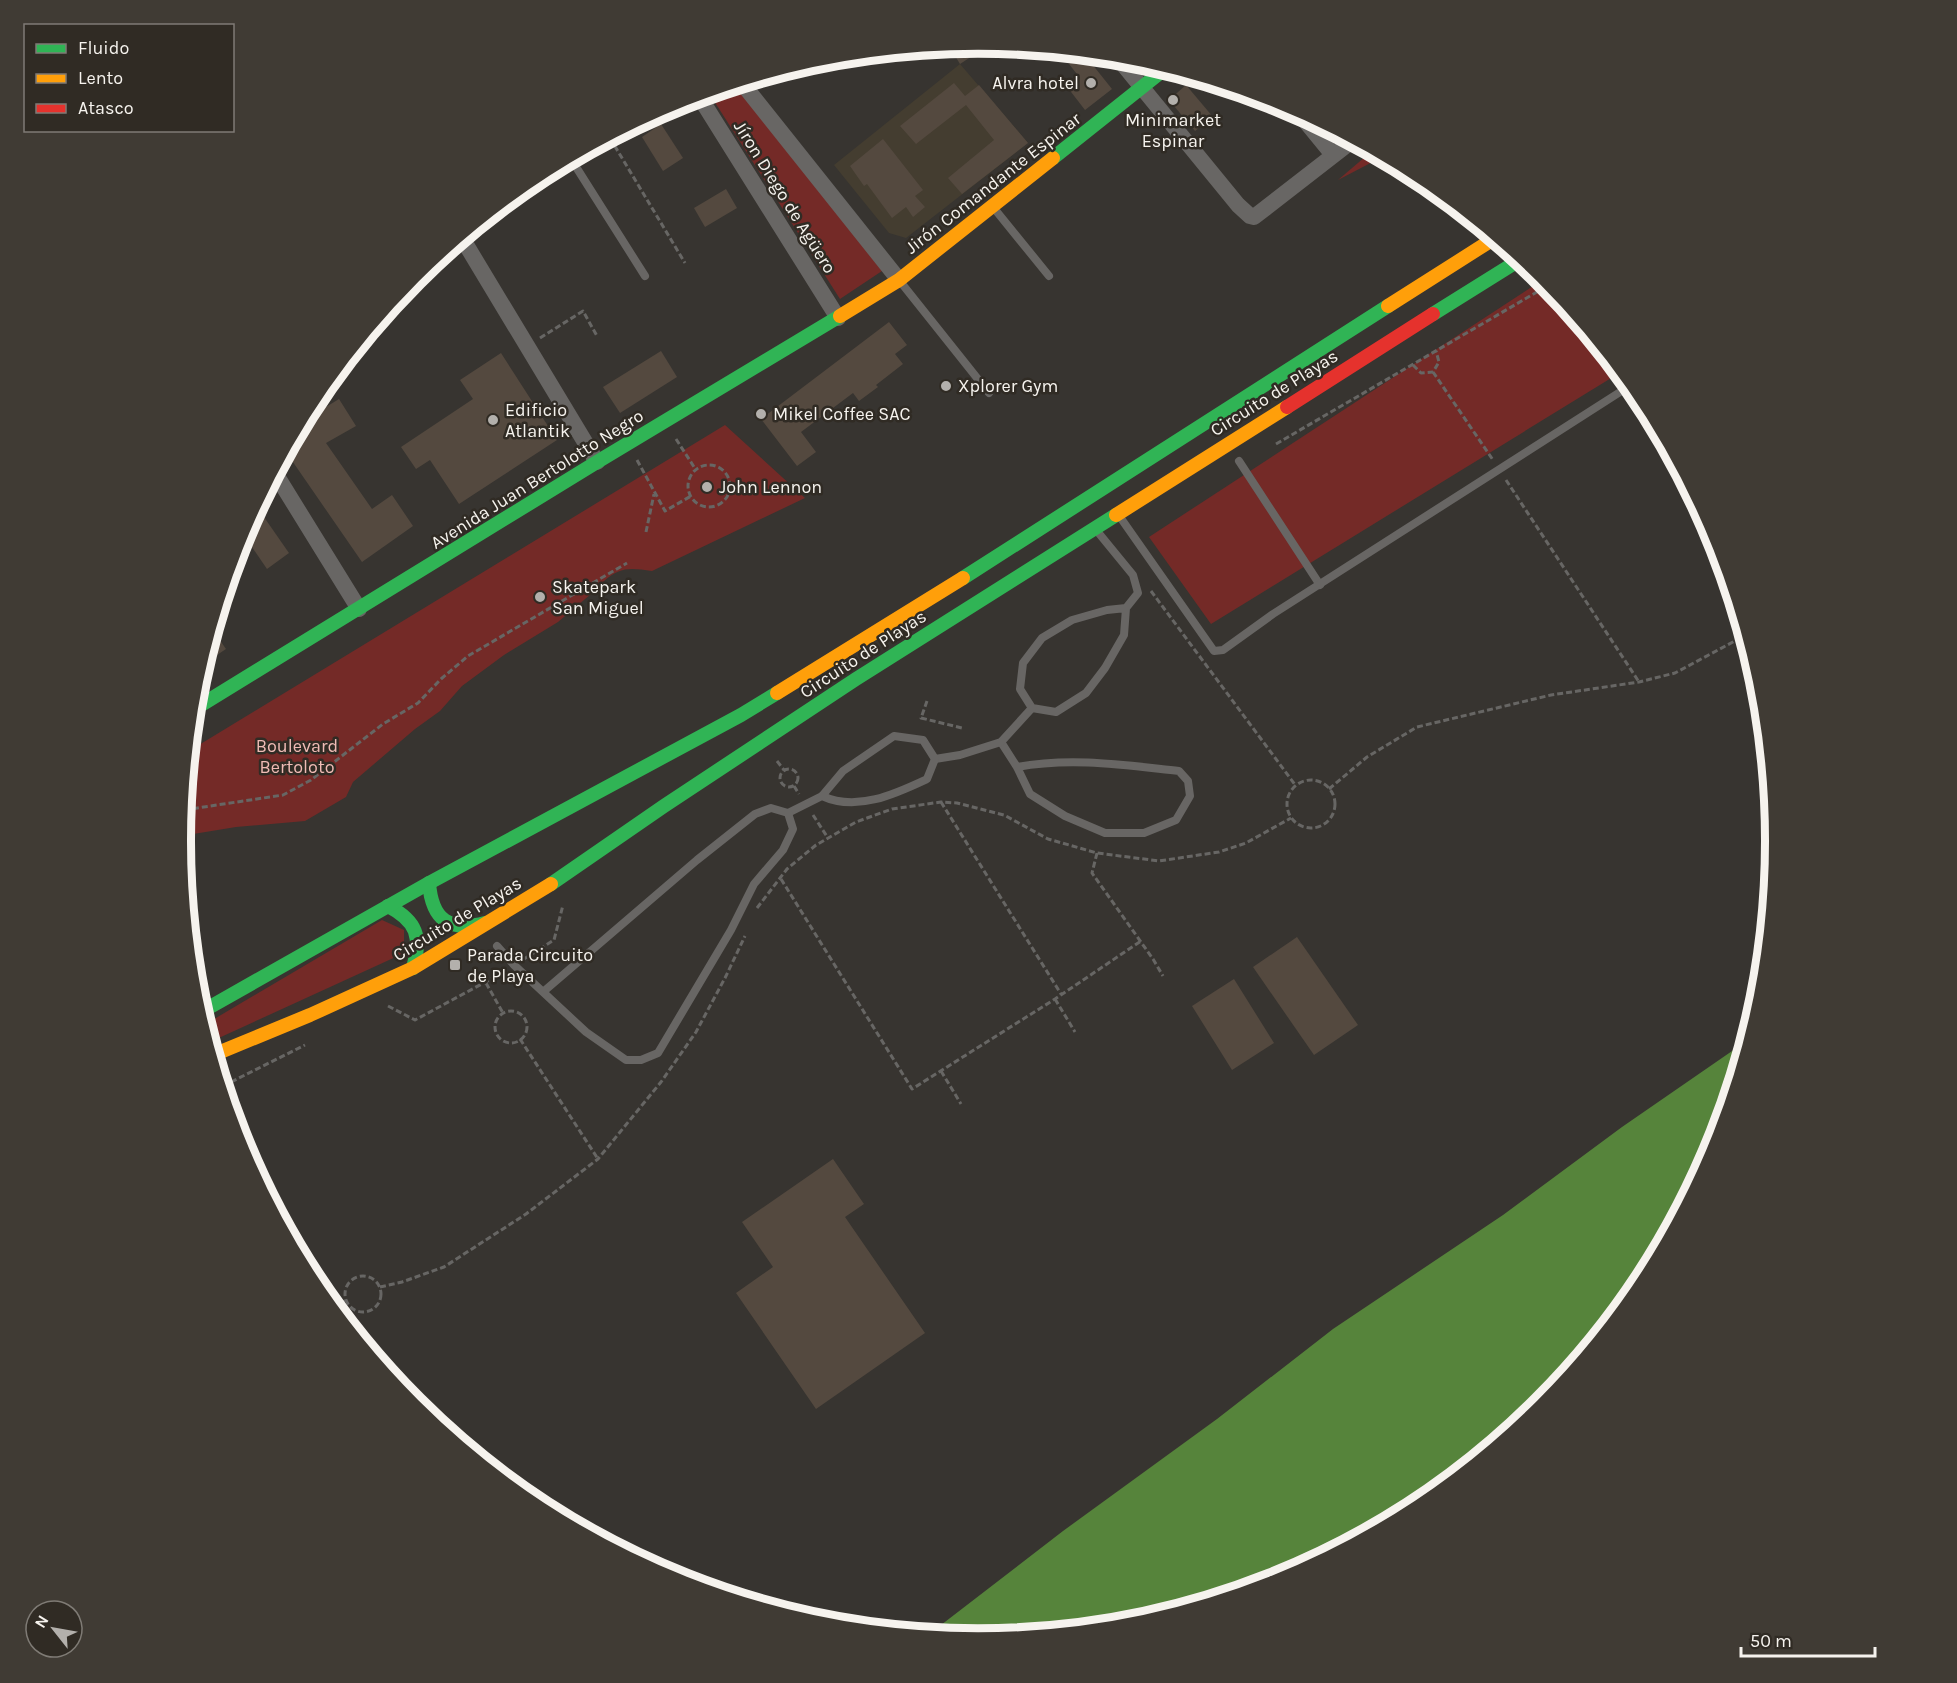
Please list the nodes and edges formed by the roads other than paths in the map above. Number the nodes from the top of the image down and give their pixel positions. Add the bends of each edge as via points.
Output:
1 (1126, 68) edge
2 (1158, 75) edge
3 (1142, 88) junction
4 (747, 89) edge
5 (704, 104) edge
6 (1312, 128) edge
7 (1346, 145) edge
8 (1333, 154) junction
9 (575, 166) edge
10 (992, 206) junction
11 (1489, 242) edge
12 (466, 244) edge
13 (1513, 264) edge
14 (645, 276) dead end
15 (1049, 276) dead end
16 (899, 280) junction
17 (838, 318) junction
18 (1623, 390) edge
19 (989, 393) dead end
20 (1239, 461) dead end
21 (597, 462) junction
22 (279, 480) edge
23 (1118, 514) junction
24 (1095, 529) junction
25 (1320, 585) junction
26 (1126, 608) junction
27 (359, 609) junction
28 (203, 704) edge
29 (1032, 708) junction
30 (1001, 742) junction
31 (935, 759) junction
32 (1017, 767) junction
33 (822, 796) junction
34 (788, 813) junction
35 (429, 883) junction
36 (388, 906) junction
37 (485, 923) junction
38 (497, 946) dead end
39 (413, 968) junction
40 (543, 992) junction
41 (209, 1007) edge
42 (220, 1052) edge

1 - 3 street
2 - 3 main road, Jirón Comandante Espinar
3 - 8 street via 1250,216 1254,217
3 - 10 main road, Jirón Comandante Espinar
4 - 16 street, Jíron Diego de Agüero
5 - 17 street, Jíron Diego de Agüero
6 - 8 street
7 - 8 street
9 - 14 lane
10 - 15 lane
10 - 16 main road, Jirón Comandante Espinar
11 - 35 main road, Circuito de Playas via 1019,543 741,715
12 - 21 street
13 - 23 main road, Circuito de Playas
16 - 17 main road, Avenida Juan Bertolotto Negro
16 - 19 lane
17 - 21 main road, Avenida Juan Bertolotto Negro
18 - 25 lane
20 - 25 lane
21 - 27 main road, Avenida Juan Bertolotto Negro
22 - 27 street
23 - 24 main road, Circuito de Playas
23 - 25 lane via 1214,651 1223,650
24 - 26 lane via 1132,575 1138,592
24 - 37 main road, Circuito de Playas via 856,679 542,890
26 - 29 lane via 1124,635 1086,693 1056,712
26 - 29 lane via 1072,620 1042,638 1023,663 1020,689
27 - 28 main road, Avenida Juan Bertolotto Negro
29 - 30 lane
30 - 31 lane
30 - 32 lane
31 - 33 lane via 927,779 903,790 866,802 835,802
31 - 33 lane via 923,740 894,736 843,771
32 - 32 lane via 1030,794 1065,816 1105,833 1144,833 1176,820 1190,796 1188,781 1179,771 1094,761 1042,762
33 - 34 lane
34 - 40 lane via 771,808 755,814
34 - 40 lane via 793,829 783,850 754,884 658,1053 641,1060 626,1060 586,1032
35 - 36 main road, Circuito de Playas
35 - 37 main road via 429,897 444,921 471,928
36 - 39 main road via 402,912 418,938
36 - 41 main road, Circuito de Playas
37 - 39 main road, Circuito de Playas
38 - 40 lane
39 - 42 main road, Circuito de Playas

